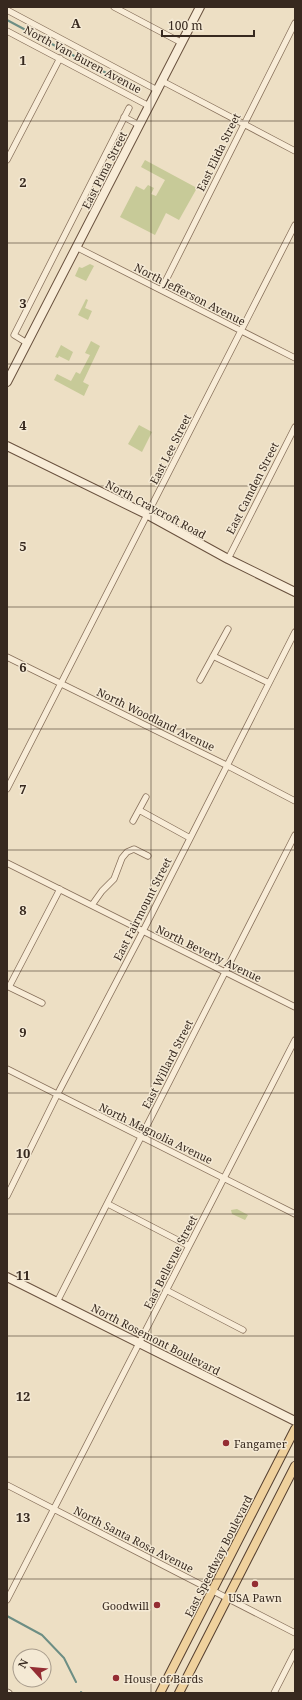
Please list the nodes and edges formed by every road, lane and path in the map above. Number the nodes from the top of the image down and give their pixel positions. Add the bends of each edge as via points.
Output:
1 (114, 7) edge
2 (200, 7) edge
3 (7, 10) edge
4 (295, 23) edge
5 (7, 31) edge
6 (182, 43) junction
7 (60, 58) junction
8 (162, 81) junction
9 (157, 90) junction
10 (149, 106) junction
11 (129, 108) dead end
12 (124, 118) junction
13 (243, 123) junction
14 (139, 125) junction
15 (295, 151) edge
16 (7, 160) edge
17 (295, 224) edge
18 (76, 247) junction
19 (161, 290) junction
20 (241, 330) junction
21 (27, 343) junction
22 (295, 358) edge
23 (7, 382) edge
24 (295, 428) edge
25 (7, 446) edge
26 (148, 515) junction
27 (228, 558) junction
28 (295, 592) edge
29 (228, 629) dead end
30 (295, 632) edge
31 (213, 656) junction
32 (7, 657) edge
33 (200, 680) dead end
34 (268, 683) junction
35 (61, 684) junction
36 (226, 765) junction
37 (7, 789) edge
38 (146, 797) dead end
39 (295, 801) edge
40 (139, 810) junction
41 (133, 821) dead end
42 (295, 835) edge
43 (190, 838) junction
44 (148, 856) dead end
45 (7, 863) edge
46 (60, 889) junction
47 (92, 905) junction
48 (143, 931) junction
49 (225, 971) junction
50 (8, 986) edge
51 (42, 1003) dead end
52 (295, 1007) edge
53 (295, 1040) edge
54 (7, 1069) edge
55 (57, 1095) junction
56 (140, 1137) junction
57 (224, 1177) junction
58 (7, 1196) edge
59 (108, 1204) junction
60 (295, 1214) edge
61 (189, 1246) junction
62 (7, 1277) edge
63 (166, 1290) junction
64 (57, 1302) junction
65 (243, 1330) dead end
66 (140, 1343) junction
67 (295, 1421) edge
68 (295, 1429) edge
69 (295, 1466) edge
70 (7, 1485) edge
71 (54, 1509) junction
72 (212, 1591) junction
73 (228, 1599) junction
74 (7, 1600) edge
75 (295, 1633) edge
76 (295, 1652) edge
77 (160, 1693) edge
78 (179, 1693) edge
79 (274, 1693) edge

1 - 6 street
2 - 6 street, East Pima Street
3 - 9 street, North Van Buren Avenue
4 - 13 street, East Elida Street
5 - 7 street, North Van Buren Avenue
6 - 8 street, East Pima Street
7 - 10 street, North Van Buren Avenue
7 - 16 street
8 - 9 street, East Pima Street
8 - 13 street
9 - 10 street, East Pima Street
10 - 14 street, East Pima Street
11 - 12 street, East Pima Street
12 - 14 street
12 - 21 street, East Pima Street via 14,335
13 - 15 street
13 - 19 street, East Elida Street
14 - 18 street, East Pima Street
17 - 20 street, East Lee Street
18 - 19 street, North Jefferson Avenue
18 - 21 street, East Pima Street
19 - 20 street, North Jefferson Avenue
20 - 22 street, North Jefferson Avenue
20 - 26 street, East Lee Street
21 - 23 street, East Pima Street
24 - 27 street, East Camden Street
25 - 26 street, North Craycroft Road
26 - 27 street, North Craycroft Road
26 - 35 street, East Lee Street
27 - 28 street, North Craycroft Road
29 - 31 street
30 - 34 street, East Fairmount Street
31 - 33 street
31 - 34 street
32 - 35 street, North Woodland Avenue
34 - 36 street, East Fairmount Street
35 - 36 street, North Woodland Avenue
35 - 37 street, East Lee Street
36 - 39 street, North Woodland Avenue
36 - 43 street, East Fairmount Street
38 - 40 street
40 - 41 street
40 - 43 street
42 - 49 street, East Willard Street
43 - 48 street, East Fairmount Street
44 - 47 street via 134,850 127,852 118,864 114,879
45 - 46 street, North Beverly Avenue
46 - 47 street, North Beverly Avenue
46 - 50 street
47 - 48 street, North Beverly Avenue
48 - 49 street, North Beverly Avenue
48 - 55 street, East Fairmount Street
49 - 52 street, North Beverly Avenue
49 - 56 street, East Willard Street
50 - 51 street
53 - 57 street, East Bellevue Street
54 - 55 street, North Magnolia Avenue
55 - 56 street, North Magnolia Avenue
55 - 58 street, East Fairmount Street
56 - 57 street, North Magnolia Avenue
56 - 59 street, East Willard Street
57 - 60 street, North Magnolia Avenue
57 - 61 street, East Bellevue Street
59 - 61 street
59 - 64 street, East Willard Street
61 - 63 street, East Bellevue Street
62 - 64 street, North Rosemont Boulevard
63 - 65 street
63 - 66 street, East Bellevue Street
64 - 66 street, North Rosemont Boulevard
66 - 67 street, North Rosemont Boulevard
66 - 71 street, East Bellevue Street
68 - 72 main road, East Speedway Boulevard
69 - 73 main road
70 - 71 street, North Santa Rosa Avenue
71 - 72 street, North Santa Rosa Avenue
71 - 74 street, East Bellevue Street
72 - 73 street, North Santa Rosa Avenue
72 - 77 main road, East Speedway Boulevard
73 - 75 street, North Santa Rosa Avenue
73 - 78 main road
76 - 79 street

